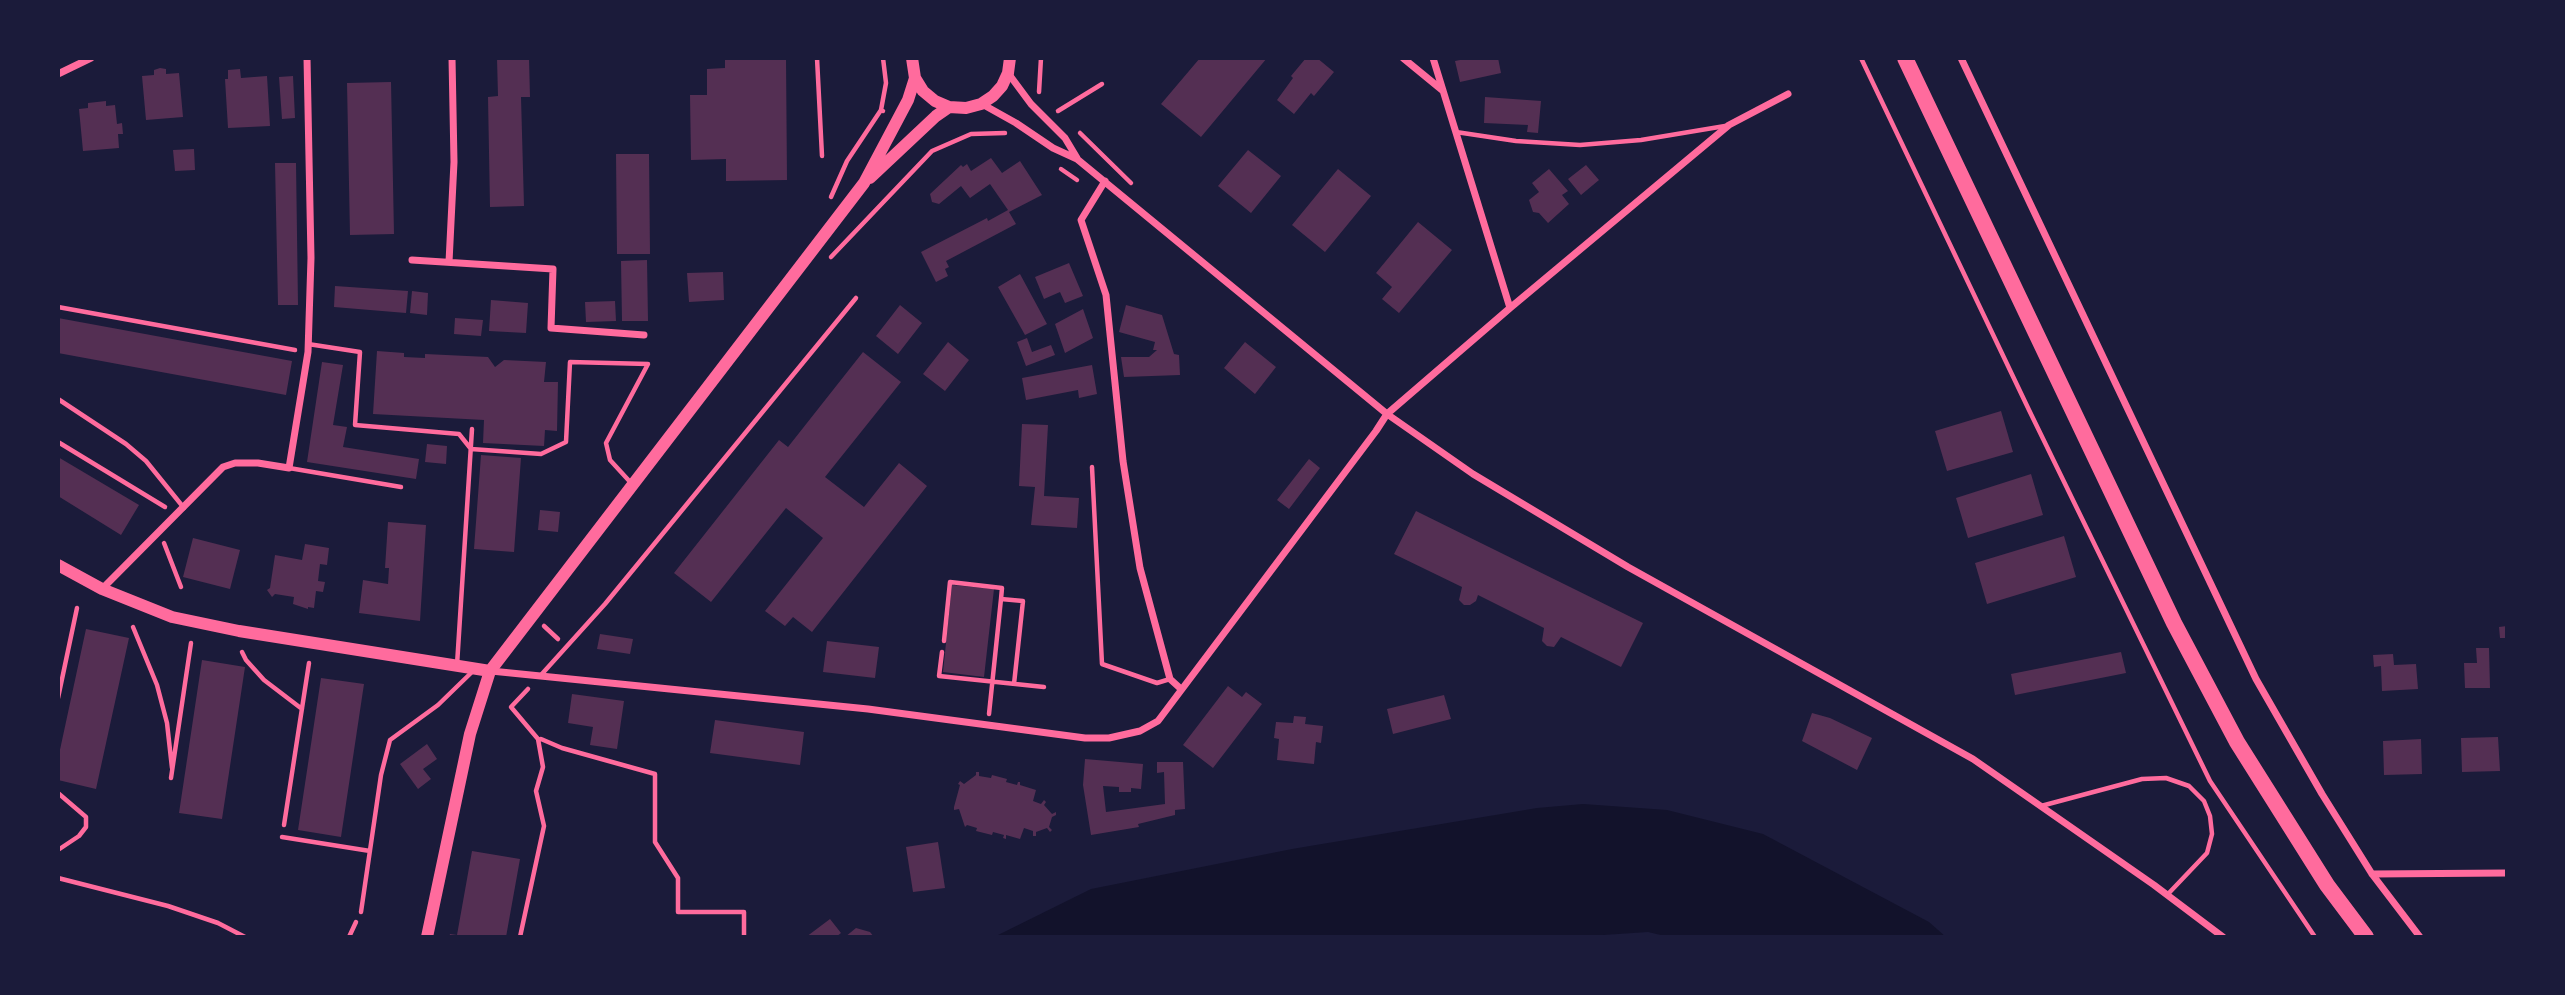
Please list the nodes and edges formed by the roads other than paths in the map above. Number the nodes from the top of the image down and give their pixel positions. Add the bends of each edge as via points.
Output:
1 (91, 58) edge
2 (307, 58) edge
3 (452, 58) edge
4 (817, 58) edge
5 (912, 58) edge
6 (1010, 58) edge
7 (1403, 58) edge
8 (1433, 58) edge
9 (1905, 58) edge
10 (1961, 58) edge
11 (1008, 73) junction
12 (58, 74) edge
13 (915, 78) junction
14 (1443, 91) junction
15 (1788, 94) dead end
16 (981, 104) junction
17 (949, 107) junction
18 (1730, 125) junction
19 (1455, 132) junction
20 (822, 156) dead end
21 (1077, 159) junction
22 (1105, 181) junction
23 (864, 183) junction
24 (412, 260) dead end
25 (449, 262) junction
26 (856, 298) dead end
27 (1510, 308) junction
28 (644, 335) dead end
29 (308, 348) junction
30 (58, 400) edge
31 (1387, 414) junction
32 (472, 429) dead end
33 (471, 449) junction
34 (1092, 467) dead end
35 (289, 468) junction
36 (633, 485) junction
37 (401, 487) dead end
38 (181, 512) junction
39 (58, 565) edge
40 (102, 589) junction
41 (457, 666) junction
42 (475, 669) junction
43 (490, 671) junction
44 (541, 675) junction
45 (1170, 679) junction
46 (1181, 689) junction
47 (2041, 806) junction
48 (282, 836) road end
49 (370, 851) junction
50 (2507, 873) edge
51 (2372, 874) junction
52 (2167, 895) junction
53 (360, 912) dead end
54 (427, 937) edge
55 (2223, 937) edge
56 (2366, 937) edge
57 (2420, 937) edge

1 - 12 street
2 - 29 street
3 - 25 street
4 - 20 lane
5 - 13 street
6 - 11 street
7 - 14 street
8 - 14 street
9 - 56 main road via 2186,647 2237,742 2327,885
10 - 51 street via 2256,679
11 - 16 street via 1002,86
11 - 21 street via 1065,138
13 - 17 street via 923,91
13 - 23 street
14 - 19 street
15 - 18 street
16 - 17 street
16 - 21 street
17 - 23 street
18 - 19 lane via 1580,145
18 - 27 street
19 - 27 street
21 - 22 street
22 - 31 street
22 - 45 street via 1081,220 1106,295 1123,461 1140,568
23 - 36 street
24 - 25 street
25 - 28 street via 553,269 551,328
26 - 44 lane
27 - 31 street
29 - 33 lane via 360,352 355,425 460,434
29 - 35 street
30 - 38 lane via 146,461
31 - 46 street
31 - 47 street via 1496,488 1973,760
32 - 33 lane
33 - 36 lane via 541,454 566,442 570,362 648,364 606,443 610,460
33 - 41 lane
34 - 45 lane via 1102,664 1157,683
35 - 37 lane
35 - 38 street via 258,463 223,467
36 - 43 street
38 - 40 street
39 - 40 street
40 - 41 street via 172,617
41 - 42 street
42 - 43 street
42 - 49 lane via 438,705 390,740
43 - 44 street
43 - 54 street via 470,734
44 - 46 street via 868,709 1085,738 1140,731 1158,721
45 - 46 street
47 - 52 street
47 - 52 lane via 2142,779 2166,778 2189,786 2203,801 2212,834 2207,853
48 - 49 lane
49 - 53 lane
50 - 51 street
51 - 57 street
52 - 55 street

